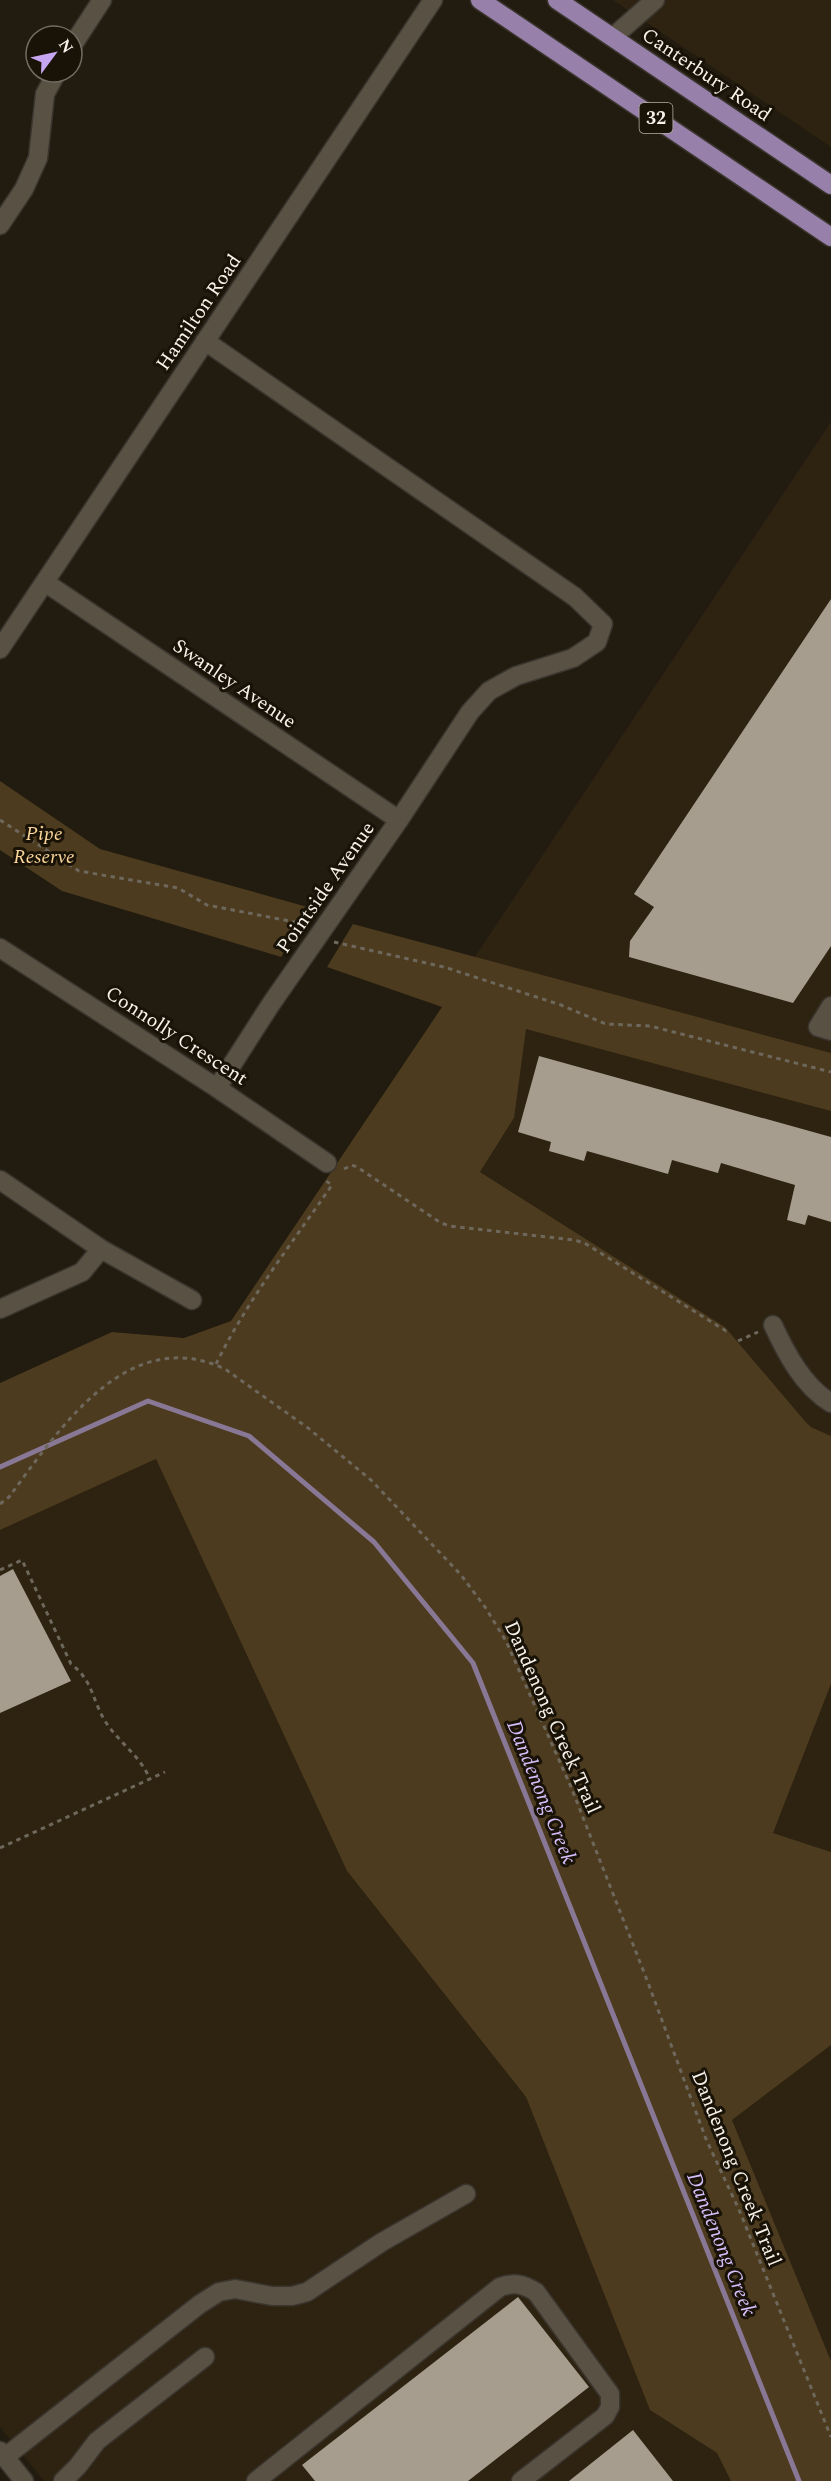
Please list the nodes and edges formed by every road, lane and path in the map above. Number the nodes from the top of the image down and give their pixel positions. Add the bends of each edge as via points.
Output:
1 (102, 0) edge
2 (433, 0) edge
3 (480, 0) edge
4 (557, 0) edge
5 (655, 0) edge
6 (84, 28) edge
7 (613, 37) junction
8 (50, 84) edge
9 (831, 185) edge
10 (0, 225) edge
11 (831, 237) edge
12 (205, 341) junction
13 (46, 583) junction
14 (3, 638) edge
15 (0, 820) edge
16 (399, 820) junction
17 (306, 925) dead end
18 (338, 944) dead end
19 (0, 948) edge
20 (831, 1006) edge
21 (831, 1031) edge
22 (831, 1072) edge
23 (217, 1088) junction
24 (335, 1171) junction
25 (0, 1180) edge
26 (332, 1185) junction
27 (101, 1249) junction
28 (192, 1300) dead end
29 (0, 1309) edge
30 (773, 1325) dead end
31 (730, 1331) dead end
32 (216, 1364) junction
33 (831, 1403) edge
34 (0, 1504) edge
35 (0, 1570) edge
36 (165, 1772) dead end
37 (150, 1779) junction
38 (0, 1848) edge
39 (466, 2194) dead end
40 (205, 2357) dead end
41 (831, 2437) edge
42 (9, 2466) edge
43 (63, 2481) edge
44 (256, 2481) edge
45 (521, 2481) edge

1 - 6 street
2 - 12 street, Hamilton Road
3 - 11 main road, 32
4 - 7 main road, Canterbury Road / 32
5 - 7 street
7 - 9 main road, Canterbury Road / 32
8 - 10 street via 45,94 38,158 24,189
12 - 13 street, Hamilton Road
12 - 16 street, Pointside Avenue via 575,597 603,624 597,642 573,658 516,676 489,691 470,712
13 - 14 street, Hamilton Road
13 - 16 street, Swanley Avenue
15 - 17 path via 79,871 178,888 207,904
16 - 23 street, Pointside Avenue
18 - 22 path via 444,967 606,1024 650,1026
19 - 23 street, Connolly Crescent
20 - 21 street via 818,1027
23 - 24 street, Connolly Crescent
24 - 26 path
24 - 26 path via 318,1176
24 - 31 path via 357,1167 450,1226 586,1244
25 - 27 street
26 - 32 path via 272,1271
27 - 28 street
27 - 29 street via 82,1272
30 - 33 street via 800,1371
32 - 34 path, Dandenong Creek Trail via 172,1358 148,1361 126,1371 73,1414
32 - 41 path, Dandenong Creek Trail via 308,1428 371,1480 461,1575 506,1641 571,1787 706,2139 740,2212
35 - 37 path via 22,1560 71,1664 84,1673 106,1722 145,1766
36 - 37 path
37 - 38 path
39 - 42 street via 382,2242 308,2292 282,2296 235,2289 219,2292
40 - 43 street via 97,2441
44 - 45 street via 500,2288 523,2284 536,2292 610,2394 610,2407 605,2416

